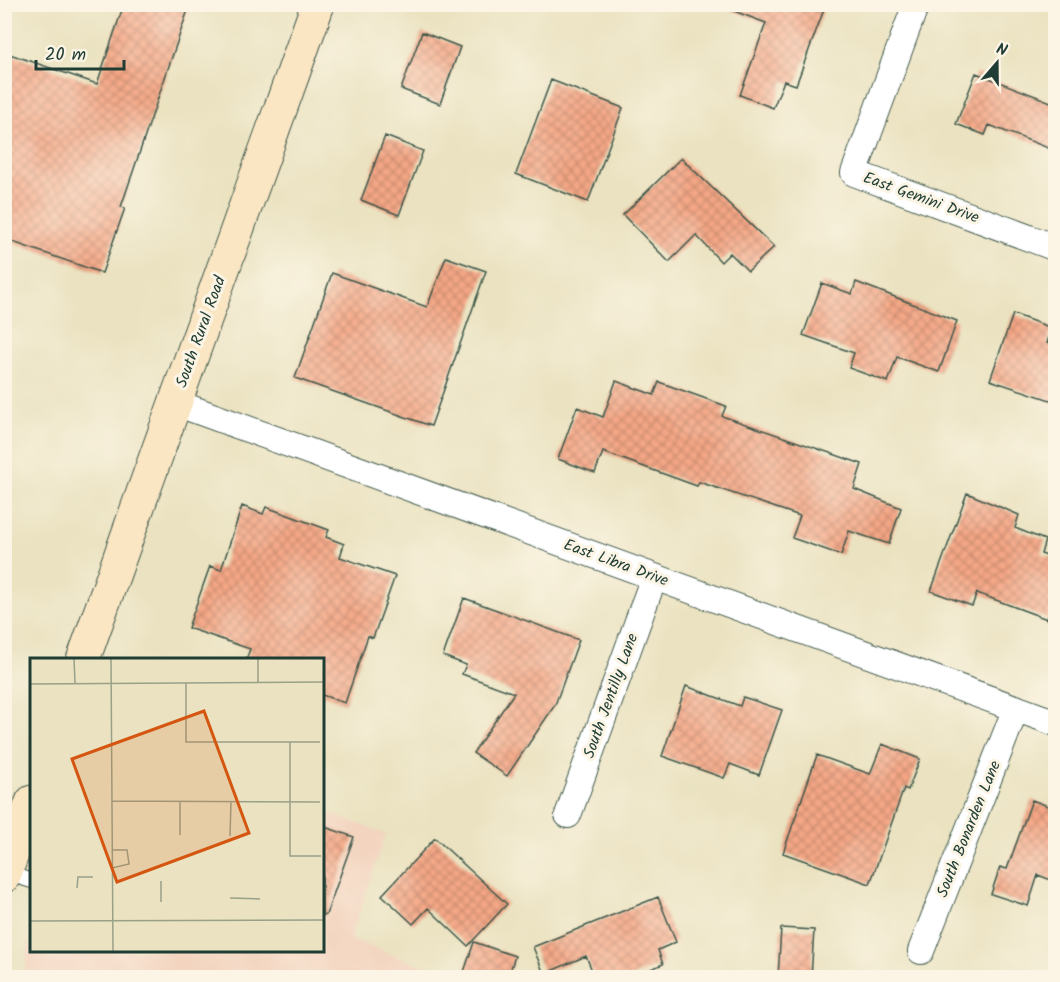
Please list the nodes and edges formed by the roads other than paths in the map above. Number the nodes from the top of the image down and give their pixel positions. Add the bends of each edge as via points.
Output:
1 (318, 4) edge
2 (916, 4) edge
3 (1056, 248) edge
4 (176, 403) junction
5 (654, 577) junction
6 (84, 658) edge
7 (1016, 708) junction
8 (1056, 723) edge
9 (30, 810) edge
10 (568, 815) dead end
11 (14, 877) edge
12 (921, 951) dead end

1 - 4 main road, South Rural Road
2 - 3 street, East Gemini Drive via 854,173
4 - 5 street, East Libra Drive
4 - 6 main road, South Rural Road
5 - 7 street, East Libra Drive
5 - 10 street, South Jentilly Lane
7 - 8 street, East Libra Drive
7 - 12 street, South Bonarden Lane
9 - 11 main road

